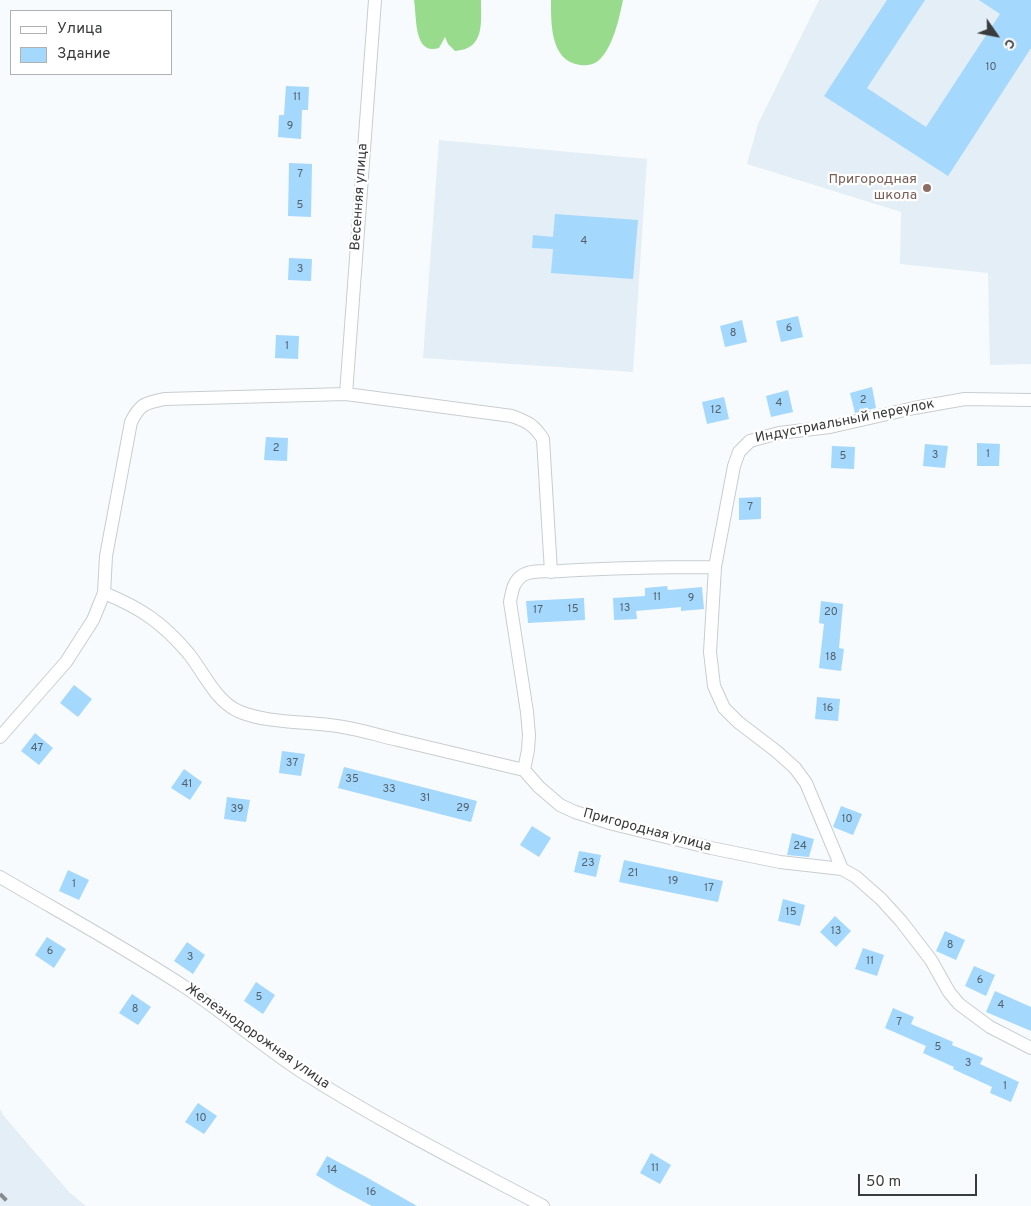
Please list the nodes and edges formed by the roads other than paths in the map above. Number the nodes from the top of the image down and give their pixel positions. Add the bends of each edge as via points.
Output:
1 (374, 0) edge
2 (346, 394) junction
3 (1031, 400) edge
4 (715, 567) junction
5 (552, 572) junction
6 (104, 593) junction
7 (0, 737) edge
8 (524, 770) junction
9 (842, 869) junction
10 (0, 877) edge
11 (1031, 1048) edge
12 (543, 1206) edge

1 - 2 street, Весенняя улица
2 - 5 street via 512,416 536,428 543,439
2 - 6 street via 164,399 145,403 131,422 106,556
3 - 4 street, Индустриальный переулок via 965,399 750,441 739,452 734,466
4 - 5 street
4 - 9 street, Индустриальный переулок via 710,652 714,686 724,708 795,768 806,783
5 - 8 street via 523,575 512,590 510,602 529,735
6 - 7 street via 89,627 66,662
6 - 8 street via 130,603 159,622 190,655 216,692 238,710 270,718 344,727
8 - 9 street, Пригородная улица via 560,805 613,824 780,862
9 - 11 street, Пригородная улица via 881,899 901,921 959,1004 990,1027
10 - 12 street, Железнодорожная улица via 136,955 284,1060 349,1100

